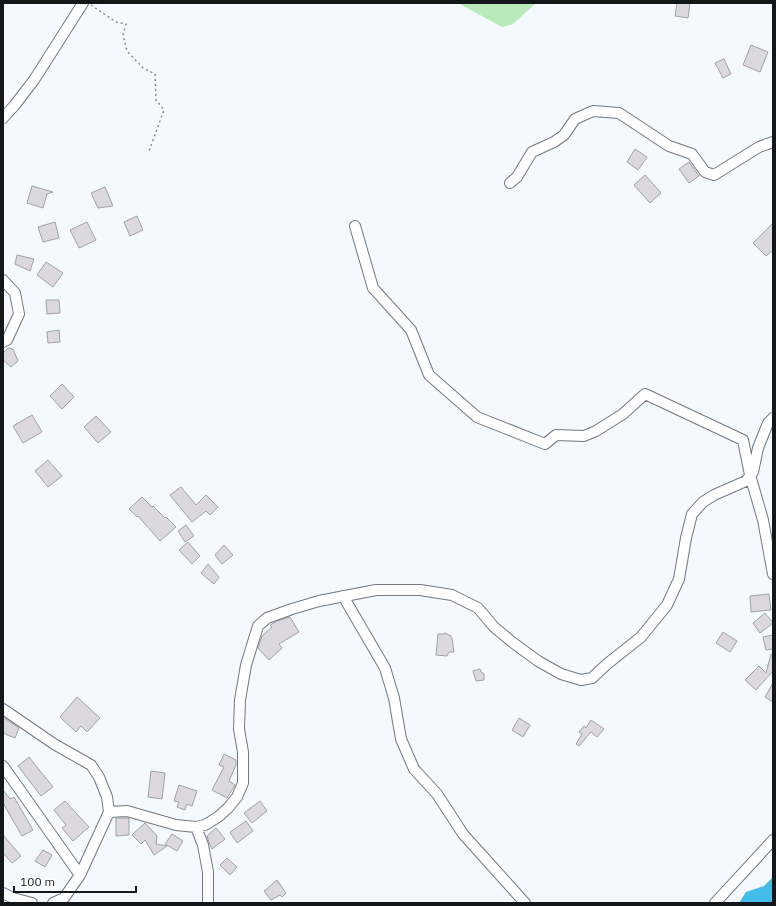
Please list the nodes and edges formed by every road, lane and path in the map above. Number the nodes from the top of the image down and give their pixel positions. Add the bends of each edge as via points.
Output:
1 (83, 3) edge
2 (88, 3) edge
3 (3, 118) edge
4 (773, 142) edge
5 (149, 151) dead end
6 (510, 183) dead end
7 (355, 226) dead end
8 (3, 280) edge
9 (3, 342) edge
10 (773, 418) edge
11 (750, 476) junction
12 (773, 574) edge
13 (343, 596) junction
14 (3, 709) edge
15 (3, 766) edge
16 (109, 812) junction
17 (196, 827) junction
18 (773, 840) edge
19 (80, 875) junction
20 (3, 893) edge
21 (32, 903) edge
22 (53, 903) edge
23 (208, 903) edge
24 (525, 903) edge
25 (716, 903) edge

1 - 3 street via 34,80
2 - 5 path via 116,22 126,24 123,35 127,51 143,68 155,74 156,100 164,110
4 - 6 street via 759,147 714,175 705,172 692,154 669,146 619,113 593,111 575,119 564,135 532,152 517,177
7 - 11 street via 372,288 411,330 429,375 478,417 545,444 556,435 584,436 596,431 623,414 645,394 743,440
8 - 9 street via 15,293 19,314 7,340
10 - 11 street via 768,423 758,448
11 - 12 street via 763,520
11 - 13 street via 746,482 703,502 692,514 679,579 667,605 641,637 592,678 581,680 561,674 538,661 494,627 478,608 452,595 420,590 376,590
13 - 17 street via 292,609 267,618 258,626 246,665 240,700 239,729 243,752 243,783 238,797 223,813 205,825
13 - 24 street via 385,668 394,698 401,739 414,769 437,794 463,834
14 - 16 street via 54,744 91,765 107,796
15 - 19 street
16 - 17 street via 127,811 176,825
16 - 19 street
17 - 23 street via 203,845 208,872
18 - 25 street
19 - 22 street via 64,898
20 - 21 street

